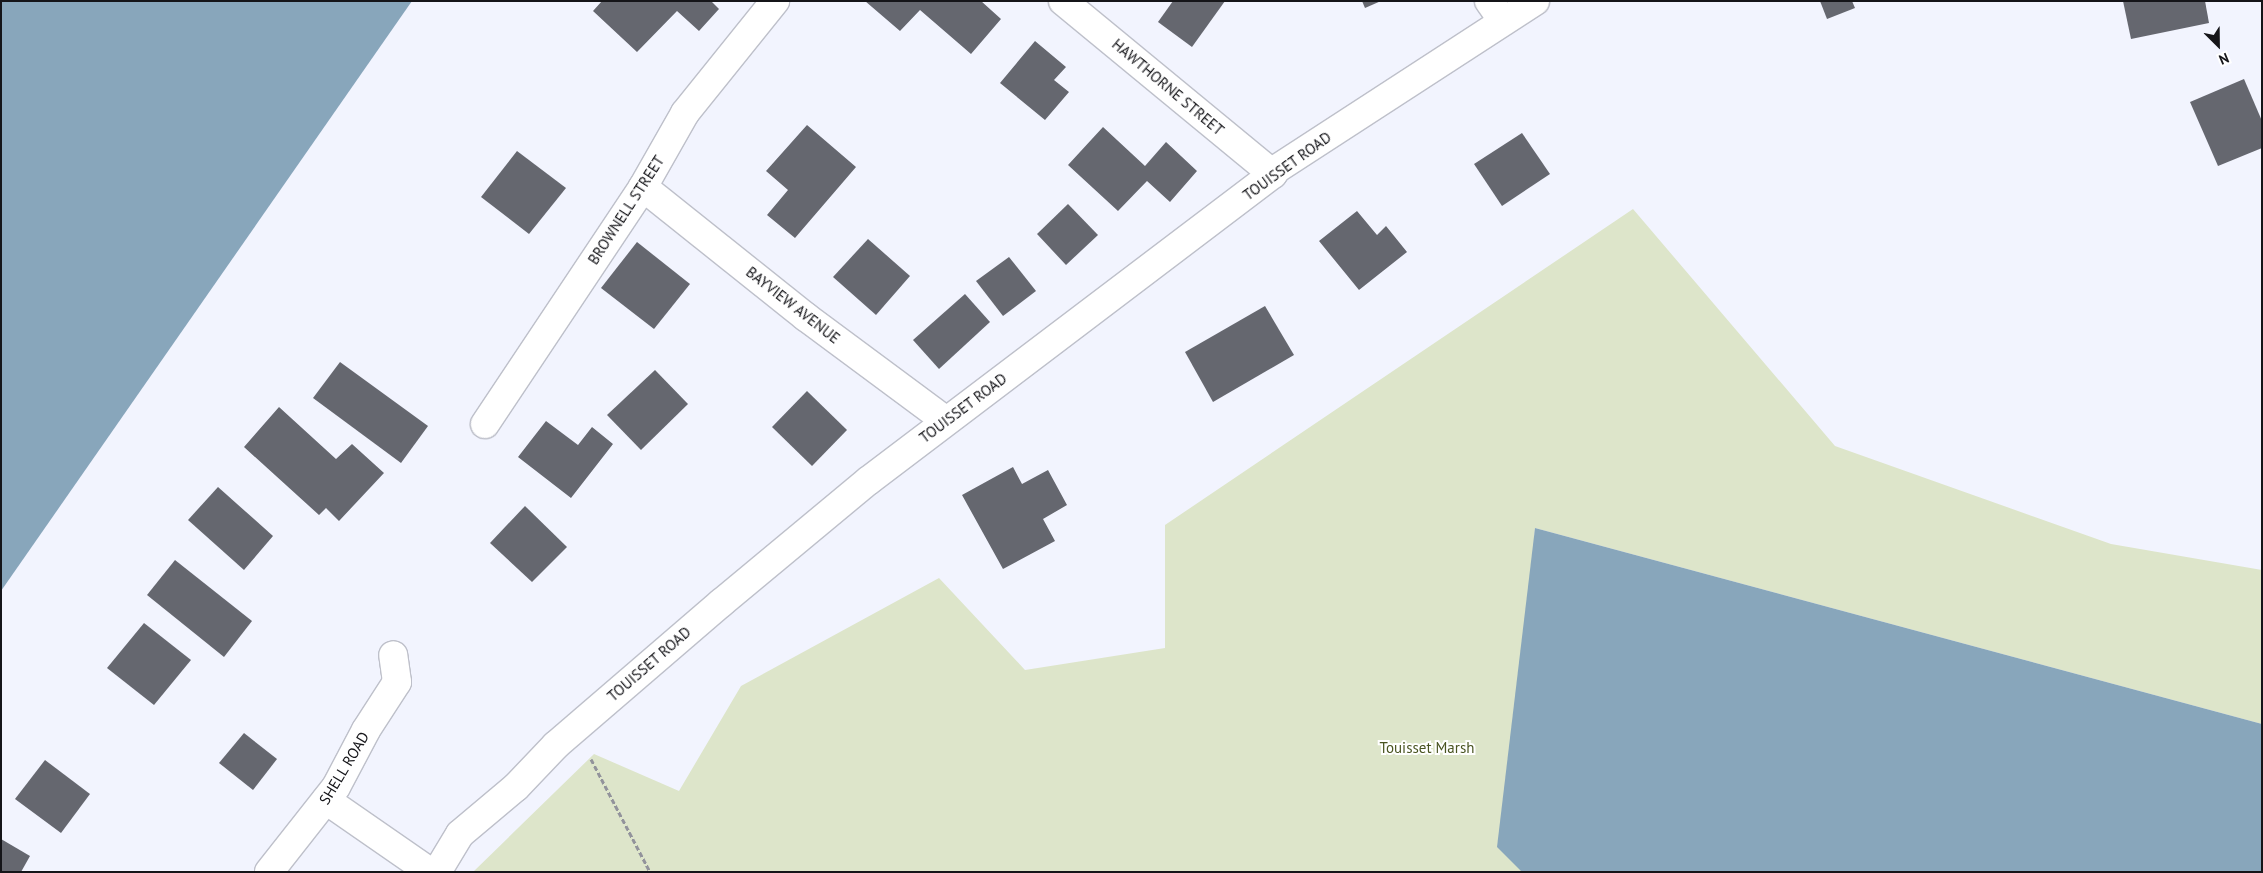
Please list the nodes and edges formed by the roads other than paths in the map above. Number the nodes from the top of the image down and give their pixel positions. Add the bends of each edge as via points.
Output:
1 (776, 1) edge
2 (1063, 1) edge
3 (1535, 1) edge
4 (1496, 11) edge
5 (1273, 174) junction
6 (643, 187) junction
7 (946, 421) junction
8 (485, 424) dead end
9 (393, 654) dead end
10 (326, 800) junction
11 (269, 872) edge
12 (430, 872) edge
13 (437, 872) edge

1 - 6 street, BROWNELL STREET via 686,113
2 - 5 street, HAWTHORNE STREET
3 - 4 street, TOUISSET ROAD
4 - 5 street, TOUISSET ROAD
5 - 7 street, TOUISSET ROAD
6 - 7 street, BAYVIEW AVENUE via 806,317
6 - 8 street, BROWNELL STREET
7 - 13 street, TOUISSET ROAD via 868,480 721,602 556,745 516,787 460,834
9 - 10 street, SHELL ROAD via 397,682
10 - 11 street, SHELL ROAD
10 - 12 street

